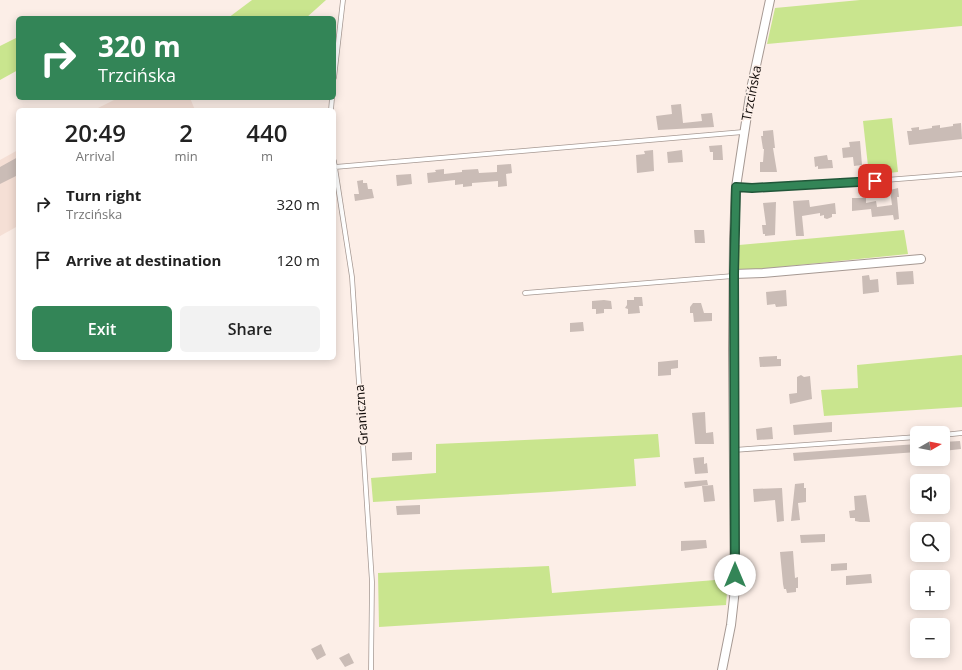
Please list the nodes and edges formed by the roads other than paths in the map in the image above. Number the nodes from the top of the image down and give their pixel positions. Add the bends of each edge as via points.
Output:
1 (343, 0) edge
2 (770, 0) edge
3 (336, 61) edge
4 (744, 132) junction
5 (336, 166) edge
6 (336, 173) edge
7 (962, 174) edge
8 (736, 187) junction
9 (921, 259) dead end
10 (734, 275) junction
11 (524, 293) dead end
12 (962, 433) edge
13 (950, 434) edge
14 (910, 437) edge
15 (734, 450) junction
16 (371, 670) edge
17 (722, 670) edge

1 - 3 lane
2 - 4 street, Trzcińska
4 - 5 lane
4 - 8 street, Trzcińska
6 - 16 lane, Graniczna via 352,277 372,575
7 - 8 lane via 835,184
8 - 10 street, Trzcińska
9 - 10 street
10 - 11 lane
10 - 15 street, Trzcińska
12 - 13 lane
14 - 15 lane
15 - 17 street, Trzcińska via 735,589

